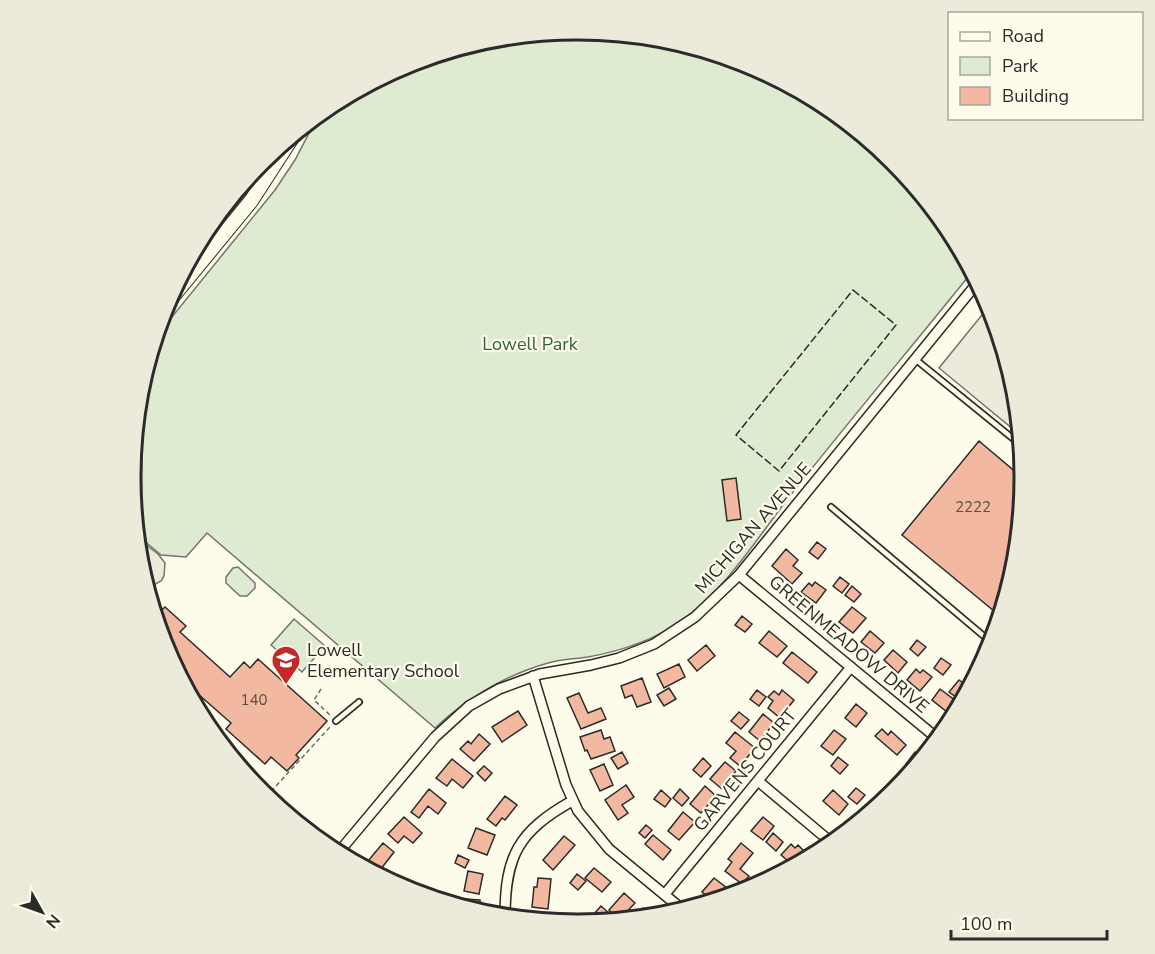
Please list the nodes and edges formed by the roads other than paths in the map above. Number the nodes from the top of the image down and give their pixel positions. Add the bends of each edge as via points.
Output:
1 (282, 156) edge
2 (191, 274) edge
3 (972, 290) edge
4 (915, 359) junction
5 (1012, 438) edge
6 (831, 507) dead end
7 (739, 575) junction
8 (984, 636) edge
9 (851, 668) junction
10 (533, 676) junction
11 (359, 702) dead end
12 (336, 721) road end
13 (930, 734) edge
14 (758, 781) junction
15 (573, 801) junction
16 (824, 837) edge
17 (344, 846) edge
18 (665, 894) junction
19 (674, 902) edge
20 (506, 907) edge

1 - 2 street
3 - 4 street, MICHIGAN AVENUE
4 - 5 lane
4 - 7 street, MICHIGAN AVENUE
6 - 8 lane
7 - 9 street, GREENMEADOW DRIVE
7 - 10 street, MICHIGAN AVENUE via 696,617 654,644 619,658
9 - 13 street, GREENMEADOW DRIVE
9 - 14 street, GARVENS COURT
10 - 15 street
10 - 17 street, MICHIGAN AVENUE via 485,696 444,727
11 - 12 lane
14 - 16 street
14 - 18 street, GARVENS COURT
15 - 18 street via 600,840
15 - 20 street via 539,822 518,848 508,876
18 - 19 street

